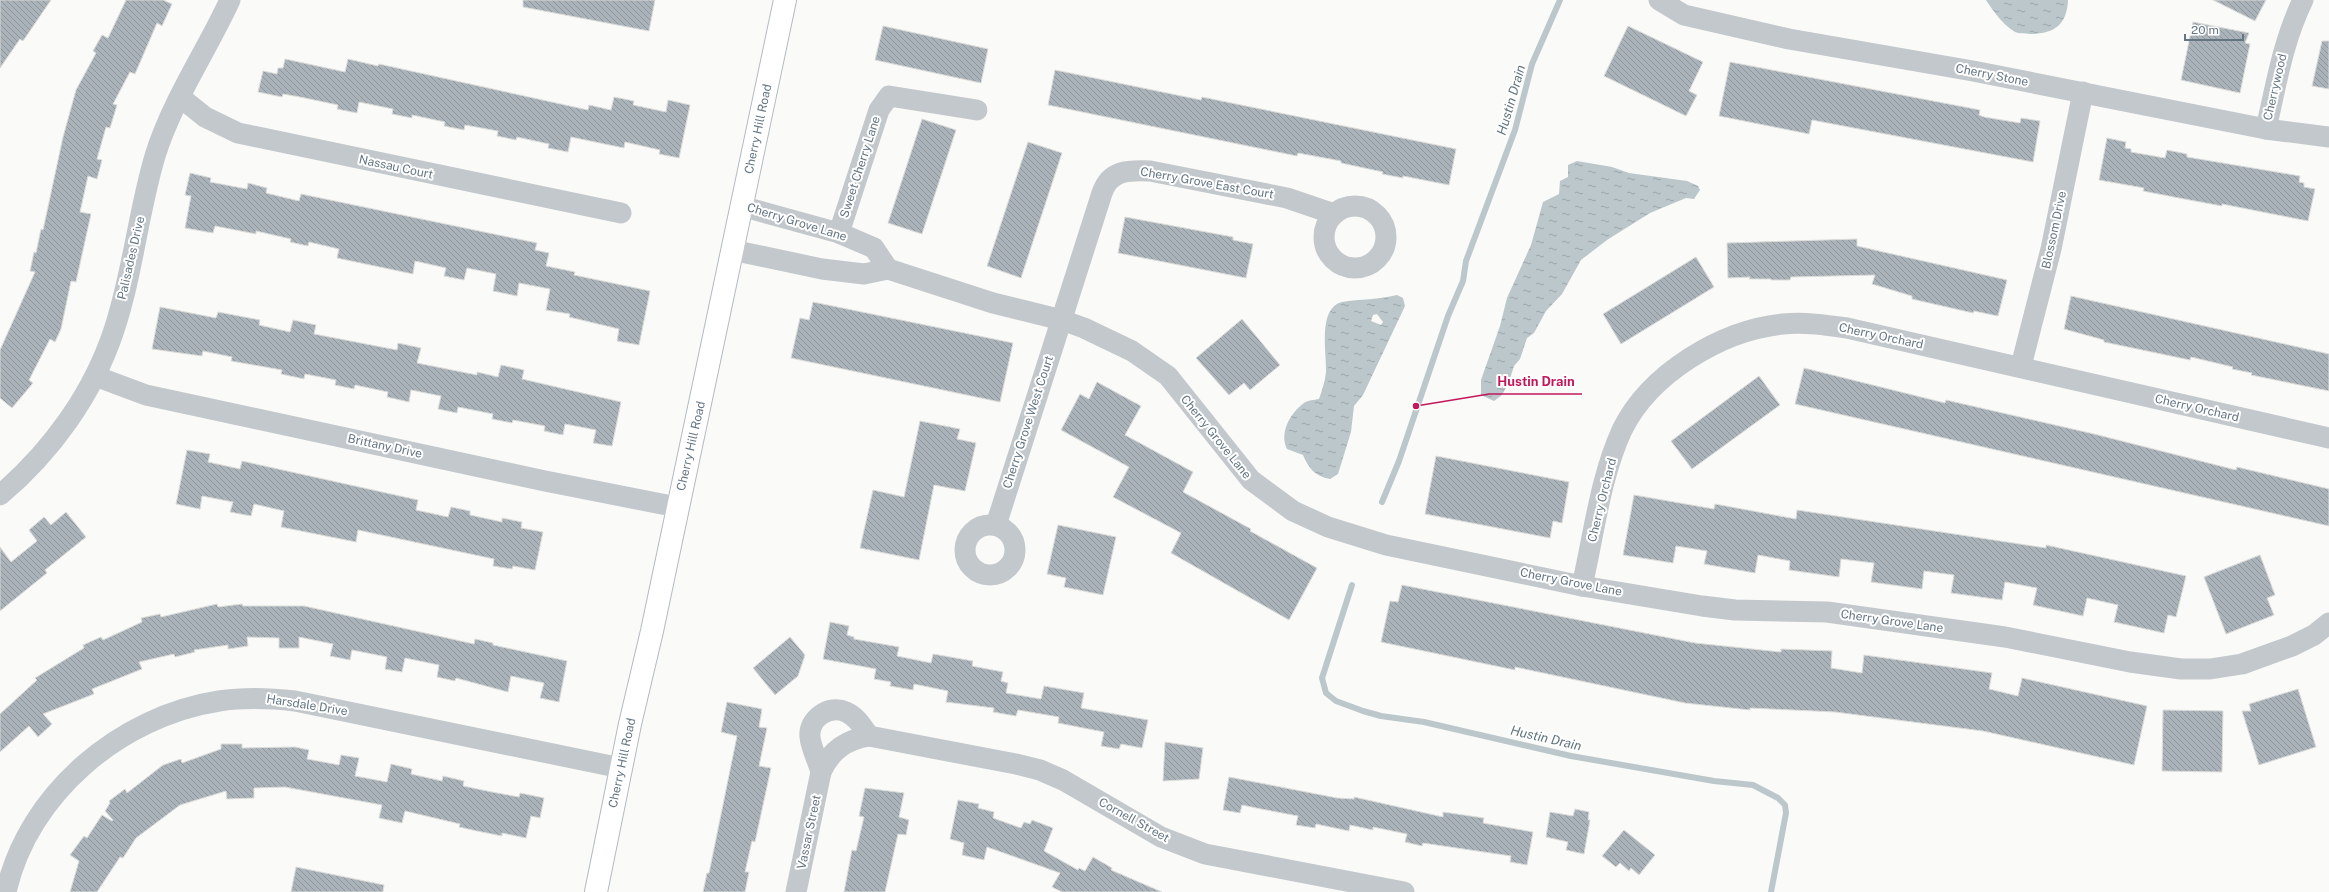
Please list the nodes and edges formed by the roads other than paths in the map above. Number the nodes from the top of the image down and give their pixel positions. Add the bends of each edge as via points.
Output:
1 (230, 0) edge
2 (785, 0) edge
3 (1659, 0) edge
4 (2302, 0) edge
5 (2083, 92) junction
6 (180, 97) junction
7 (977, 110) dead end
8 (2266, 129) junction
9 (2329, 137) edge
10 (741, 206) junction
11 (621, 214) dead end
12 (1334, 214) dead end
13 (839, 233) junction
14 (732, 250) junction
15 (888, 269) junction
16 (1062, 320) junction
17 (2021, 366) junction
18 (95, 376) junction
19 (2329, 438) edge
20 (0, 495) edge
21 (678, 507) junction
22 (996, 525) dead end
23 (1582, 586) junction
24 (2329, 623) edge
25 (869, 736) junction
26 (848, 741) joint
27 (621, 768) junction
28 (821, 772) junction
29 (6, 892) edge
30 (596, 892) edge
31 (796, 892) edge
32 (1404, 892) edge

1 - 6 street, Palisades Drive
2 - 10 main road, Cherry Hill Road
3 - 5 street, Cherry Stone via 1684,15 1789,39
4 - 8 street, Cherrywood via 2284,48
5 - 8 street, Cherry Stone
5 - 17 street, Blossom Drive via 2051,249
6 - 11 street, Nassau Court via 205,117 238,133
6 - 18 street, Palisades Drive via 155,155 114,328
7 - 13 street, Sweet Cherry Lane via 890,96 879,110
8 - 9 street, Cherry Stone
10 - 13 street, Cherry Grove Lane
10 - 14 main road, Cherry Hill Road
12 - 16 street, Cherry Grove East Court via 1287,198 1150,171 1120,172 1105,184
13 - 15 street, Cherry Grove Lane via 874,248
14 - 15 street, Cherry Grove Lane via 822,269 864,274
14 - 21 main road, Cherry Hill Road
15 - 16 street, Cherry Grove Lane via 993,303
16 - 22 street, Cherry Grove West Court
16 - 23 street, Cherry Grove Lane via 1132,351 1168,376 1251,480 1292,511 1335,530 1386,545
17 - 19 street, Cherry Orchard
17 - 23 street, Cherry Orchard via 1847,328 1813,324 1783,324 1752,330 1707,347 1654,387 1623,429 1608,470
18 - 20 street, Palisades Drive via 61,431 44,452
18 - 21 street, Brittany Drive via 146,395
21 - 27 main road, Cherry Hill Road
23 - 24 street, Cherry Grove Lane via 1722,608 1827,612 2005,636 2130,662 2181,669 2210,669 2242,664 2292,646 2314,635
25 - 26 street, Cornell Street
25 - 28 street, Vassar Street via 858,721 844,711 825,712 811,726 810,736
25 - 32 street, Cornell Street via 1040,770 1063,780 1161,837 1205,854
26 - 28 street, Vassar Street via 826,761
27 - 29 street, Harsdale Drive via 295,700 266,698 219,701 174,712 131,731 98,753 69,779 44,810 24,843 8,880
27 - 30 main road, Cherry Hill Road
28 - 31 street, Vassar Street

